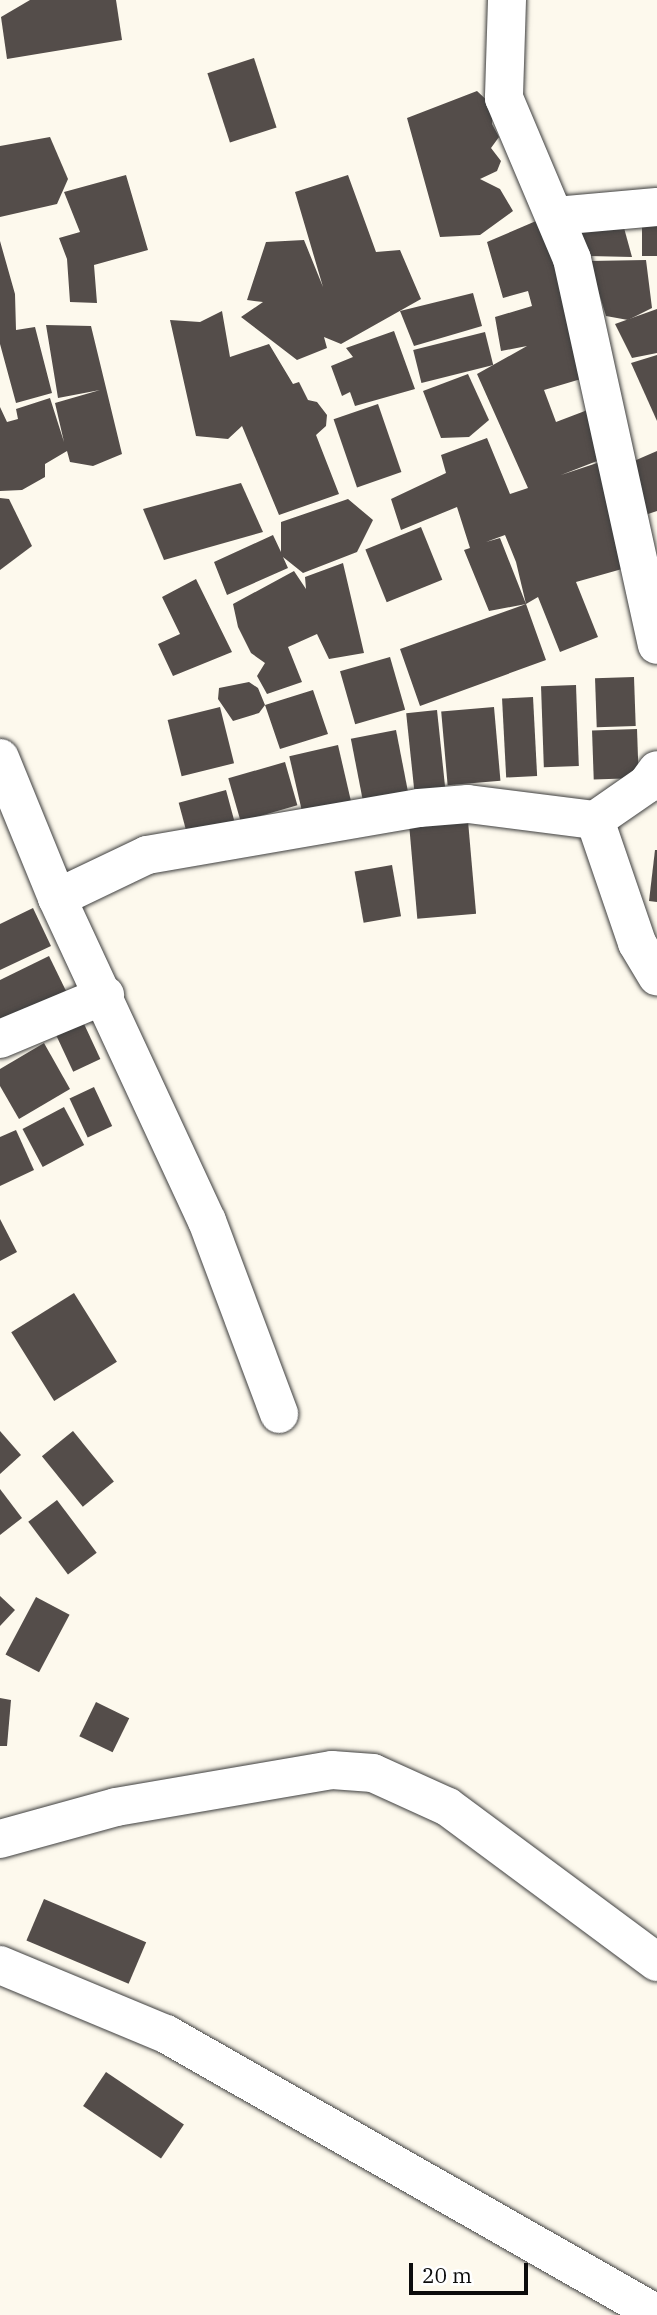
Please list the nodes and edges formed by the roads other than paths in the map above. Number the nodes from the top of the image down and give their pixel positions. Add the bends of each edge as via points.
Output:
1 (507, 0) edge
2 (657, 207) edge
3 (556, 216) junction
4 (657, 645) edge
5 (0, 758) edge
6 (657, 770) edge
7 (595, 820) junction
8 (57, 898) junction
9 (657, 976) edge
10 (105, 995) junction
11 (0, 1039) edge
12 (279, 1414) dead end
13 (0, 1839) edge
14 (657, 1962) edge
15 (0, 1965) edge
16 (657, 2314) edge

1 - 3 street via 504,98
2 - 3 street
3 - 4 street via 572,258
5 - 8 street
6 - 7 street via 647,784
7 - 8 street via 468,804 419,808 147,855
7 - 9 street via 637,943
8 - 10 street
10 - 11 street
10 - 12 street via 154,1114 207,1221
13 - 14 street via 116,1807 332,1770 373,1773 448,1807
15 - 16 street via 166,2035

